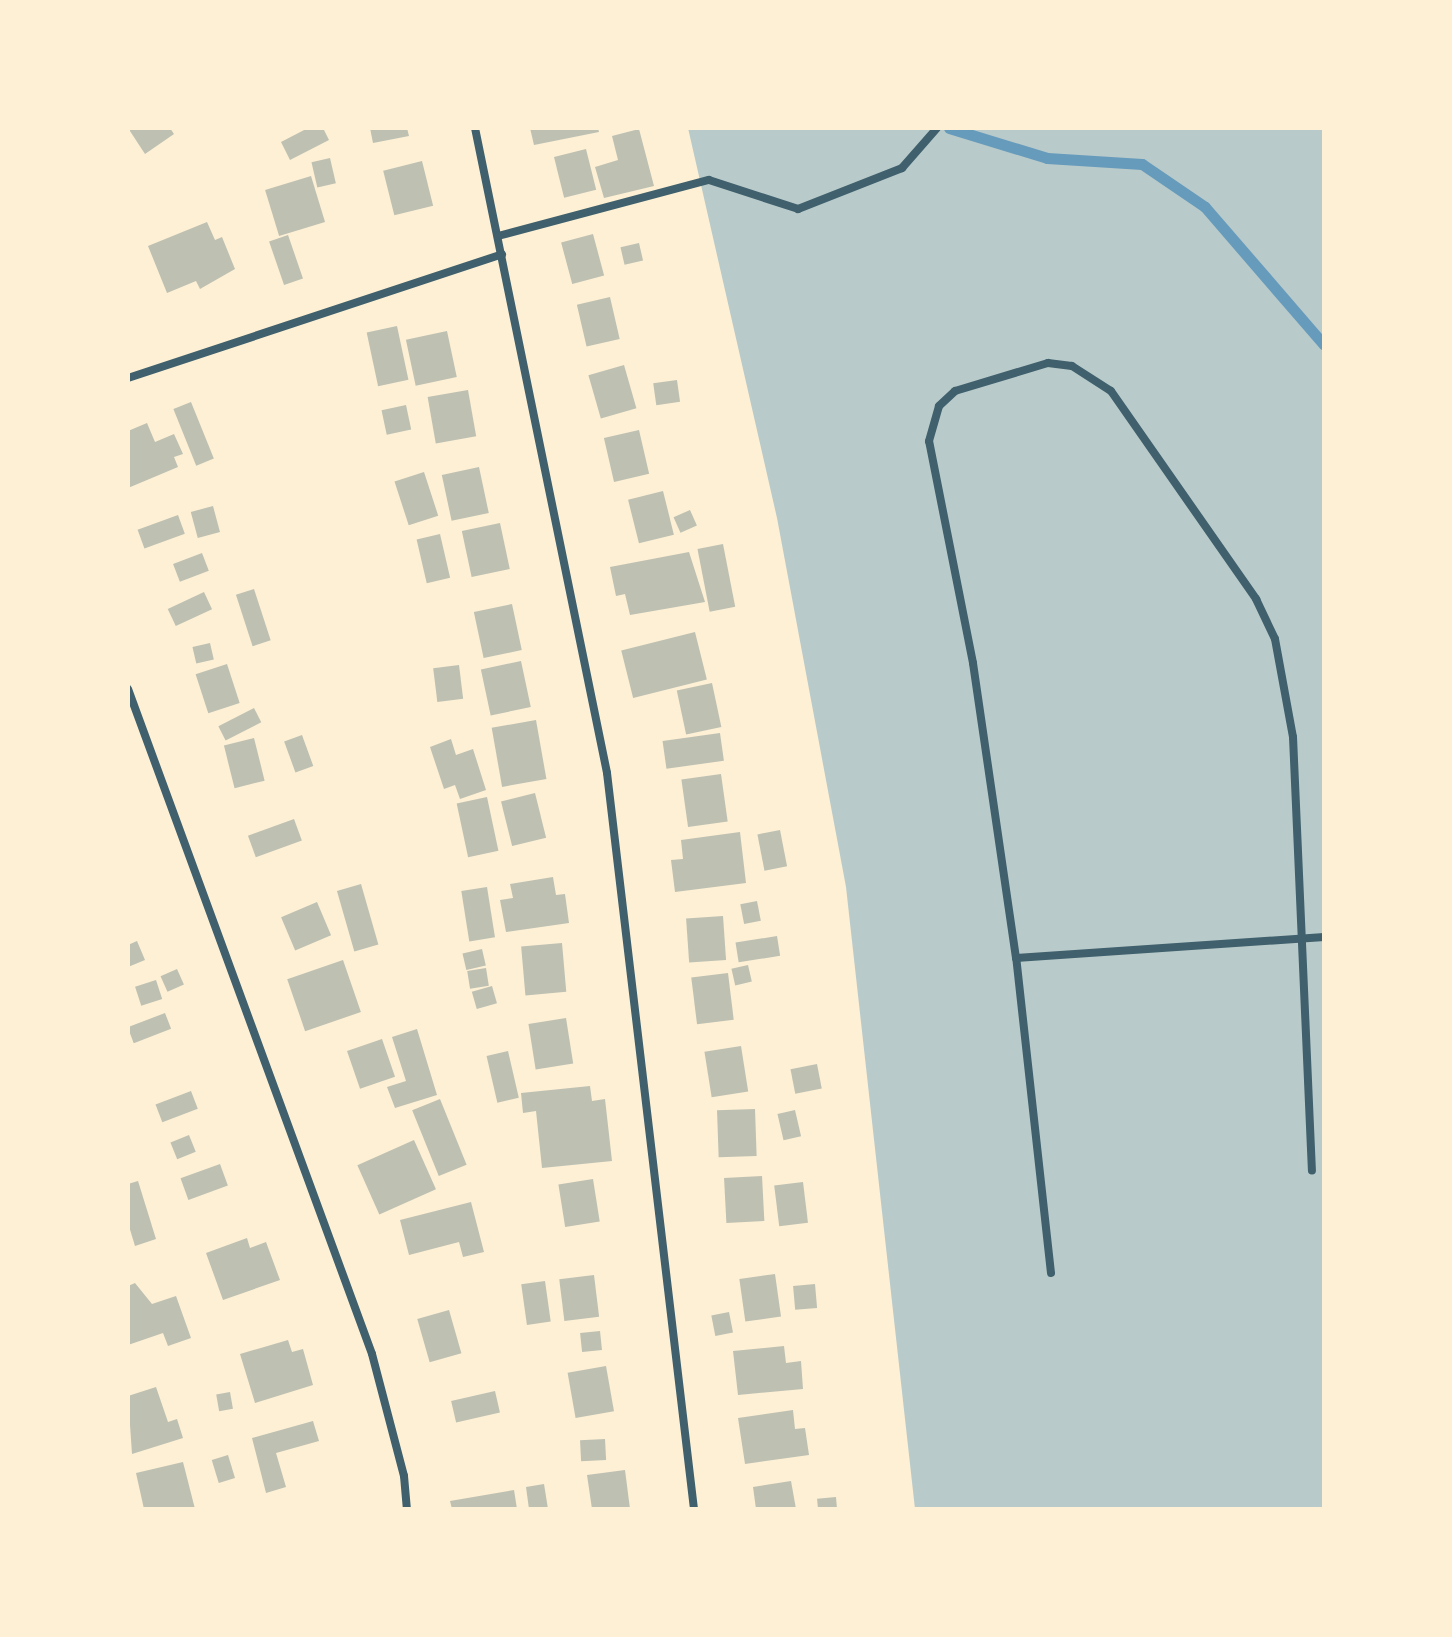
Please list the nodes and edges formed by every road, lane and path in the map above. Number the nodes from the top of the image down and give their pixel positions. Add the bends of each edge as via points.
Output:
1 (475, 128) edge
2 (937, 128) edge
3 (498, 236) junction
4 (502, 254) junction
5 (128, 378) edge
6 (128, 689) edge
7 (1324, 937) edge
8 (1301, 938) junction
9 (1016, 958) junction
10 (1312, 1171) dead end
11 (1051, 1273) dead end
12 (407, 1509) edge
13 (694, 1509) edge

1 - 3 street
2 - 3 street via 902,168 798,209 709,180
3 - 4 street
4 - 5 street
4 - 13 street via 607,773
6 - 12 street via 372,1354 404,1476
7 - 8 street
8 - 9 street
8 - 9 street via 1293,737 1275,639 1256,599 1111,391 1072,366 1048,363 955,391 939,406 929,441 973,663
8 - 10 street
9 - 11 street

